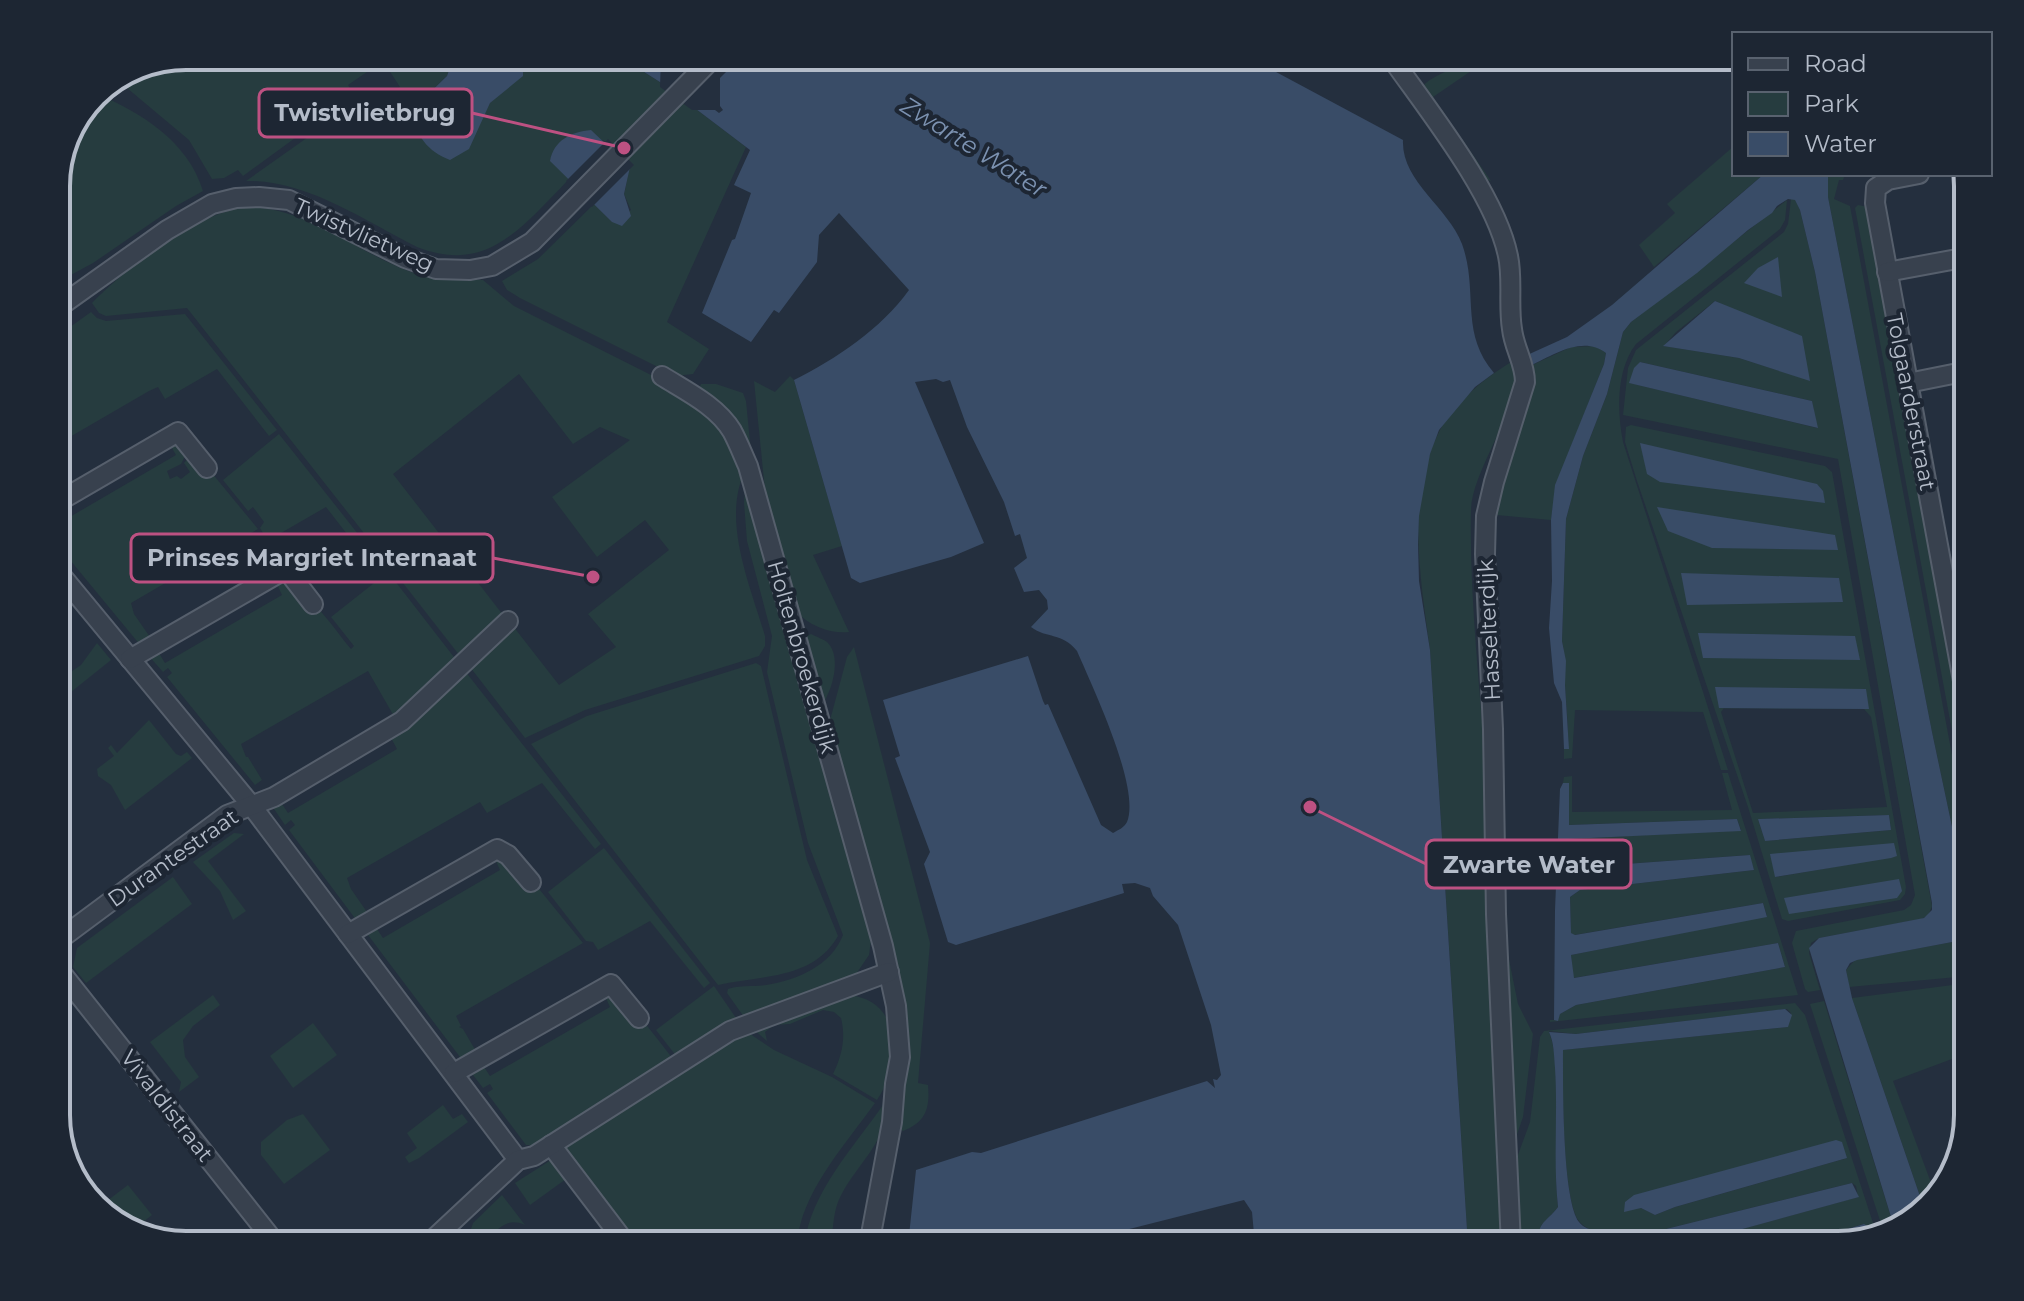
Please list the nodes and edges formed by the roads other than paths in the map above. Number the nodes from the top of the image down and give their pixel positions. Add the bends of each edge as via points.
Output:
1 (701, 70) edge
2 (1400, 70) edge
3 (1909, 176) edge
4 (1954, 260) edge
5 (1887, 272) junction
6 (70, 299) edge
7 (1954, 374) edge
8 (662, 376) dead end
9 (1908, 383) junction
10 (207, 468) dead end
11 (70, 495) edge
12 (70, 586) edge
13 (313, 604) dead end
14 (1954, 611) edge
15 (508, 621) dead end
16 (130, 659) junction
17 (251, 805) junction
18 (531, 882) dead end
19 (70, 932) edge
20 (348, 934) junction
21 (889, 972) junction
22 (70, 984) edge
23 (639, 1018) dead end
24 (454, 1073) junction
25 (551, 1145) junction
26 (518, 1160) junction
27 (266, 1231) edge
28 (442, 1231) edge
29 (616, 1231) edge
30 (872, 1231) edge
31 (1510, 1231) edge

1 - 6 street, Twistvlietweg via 532,242 482,268 436,269 289,200 236,198 199,210
2 - 31 street, Hasselterdijk via 1493,215 1508,256 1512,331 1525,382 1486,516 1485,554
3 - 5 street, Tolgaarderstraat via 1876,188
4 - 5 street
5 - 9 street, Tolgaarderstraat
7 - 9 street
8 - 21 street, Holtenbroekerdijk via 721,418 748,466
9 - 14 street, Tolgaarderstraat
10 - 11 street via 178,432
12 - 16 street
13 - 16 street via 286,569
15 - 17 street, Durantestraat via 402,721 274,797
16 - 17 street
17 - 19 street, Durantestraat via 227,815
17 - 20 street
18 - 20 street via 497,849
20 - 24 street
21 - 25 street via 730,1031
21 - 30 street, Holtenbroekerdijk via 900,1057
22 - 27 street, Vivaldistraat
23 - 24 street via 611,984
24 - 26 street
25 - 26 street
25 - 29 street
26 - 28 street

